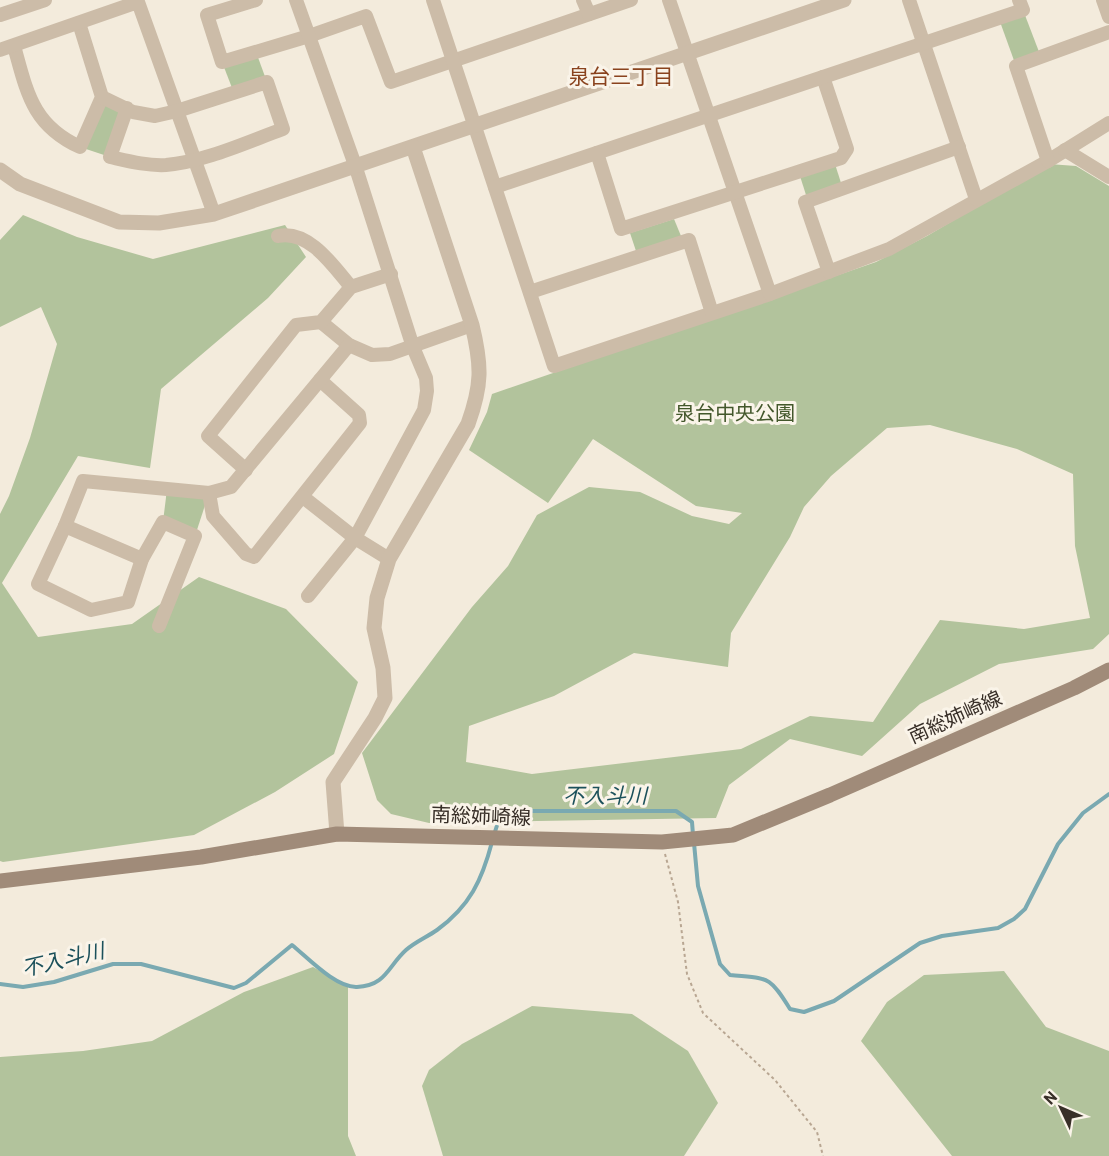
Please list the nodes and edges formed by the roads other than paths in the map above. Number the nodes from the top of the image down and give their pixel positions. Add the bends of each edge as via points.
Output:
1 (45, 0) edge
2 (256, 0) edge
3 (296, 0) edge
4 (433, 0) edge
5 (583, 0) edge
6 (631, 0) edge
7 (669, 0) edge
8 (844, 0) edge
9 (909, 0) edge
10 (1019, 0) edge
11 (1103, 0) edge
12 (589, 14) junction
13 (0, 15) edge
14 (1109, 17) edge
15 (79, 23) junction
16 (1109, 32) edge
17 (309, 36) junction
18 (924, 44) junction
19 (14, 46) junction
20 (0, 50) edge
21 (687, 54) junction
22 (453, 60) junction
23 (823, 77) junction
24 (102, 97) junction
25 (126, 108) junction
26 (177, 111) junction
27 (708, 116) junction
28 (1109, 123) edge
29 (475, 125) junction
30 (413, 147) junction
31 (959, 147) junction
32 (1065, 150) junction
33 (597, 153) junction
34 (195, 159) junction
35 (1048, 161) junction
36 (354, 165) junction
37 (0, 170) edge
38 (1109, 177) edge
39 (495, 188) junction
40 (735, 193) junction
41 (976, 199) junction
42 (214, 214) junction
43 (278, 236) dead end
44 (829, 272) junction
45 (391, 274) junction
46 (351, 287) junction
47 (530, 292) junction
48 (770, 294) junction
49 (712, 313) junction
50 (321, 322) junction
51 (472, 325) junction
52 (349, 345) junction
53 (413, 347) junction
54 (320, 380) junction
55 (246, 470) junction
56 (209, 493) junction
57 (303, 497) junction
58 (65, 526) junction
59 (355, 538) junction
60 (142, 559) junction
61 (390, 559) junction
62 (308, 596) dead end
63 (159, 626) dead end
64 (1109, 670) edge
65 (337, 834) junction
66 (0, 881) edge

1 - 13 street
2 - 17 street via 207,15 222,62
3 - 17 street
4 - 22 street
5 - 12 street
6 - 12 street
7 - 21 street
8 - 21 street
9 - 18 street
10 - 18 street via 1023,10
11 - 14 street
12 - 22 street
15 - 19 street
15 - 24 street
15 - 26 street via 138,2
16 - 35 street via 1016,66
17 - 22 street via 366,16 390,82
17 - 36 street
18 - 23 street
18 - 31 street
19 - 20 street
19 - 24 street via 28,97 37,113 53,132 68,141 80,147
21 - 27 street
21 - 29 street
22 - 29 street
23 - 27 street
23 - 40 street via 847,149 840,158
24 - 25 street
25 - 26 street via 155,116
25 - 34 street via 110,157 157,165
26 - 34 street
26 - 34 street via 267,82 283,129
27 - 33 street
27 - 40 street
28 - 32 street
29 - 30 street
29 - 39 street
30 - 36 street
30 - 51 street
31 - 41 street
31 - 44 street via 805,202
32 - 35 street
32 - 38 street
33 - 39 street
33 - 40 street via 621,229
34 - 42 street
35 - 41 street
36 - 42 street
36 - 45 street
37 - 42 street via 20,184 119,222 159,223
39 - 47 street
40 - 48 street
41 - 44 street via 889,249
43 - 46 street via 296,236 315,249
44 - 48 street
45 - 46 street
45 - 53 street
46 - 50 street
47 - 49 street via 689,240
47 - 49 street via 554,366
48 - 49 street
50 - 52 street
50 - 55 street via 296,325 208,436
51 - 53 street
51 - 61 street via 480,381 468,424
52 - 53 street via 372,355
52 - 54 street
53 - 59 street via 426,378 424,410
54 - 55 street
54 - 57 street via 359,415 360,423
55 - 56 street via 231,486
56 - 57 street via 213,516 246,554 254,557
56 - 58 street via 83,481
57 - 59 street
58 - 60 street
58 - 60 street via 38,584 91,610 128,602
59 - 61 street
59 - 62 street
60 - 63 street via 163,522 195,536
61 - 65 street via 377,598 374,628 385,698 333,782
64 - 65 main road, 南総姉崎線 via 733,835 662,842
65 - 66 main road, 南総姉崎線 via 201,857

